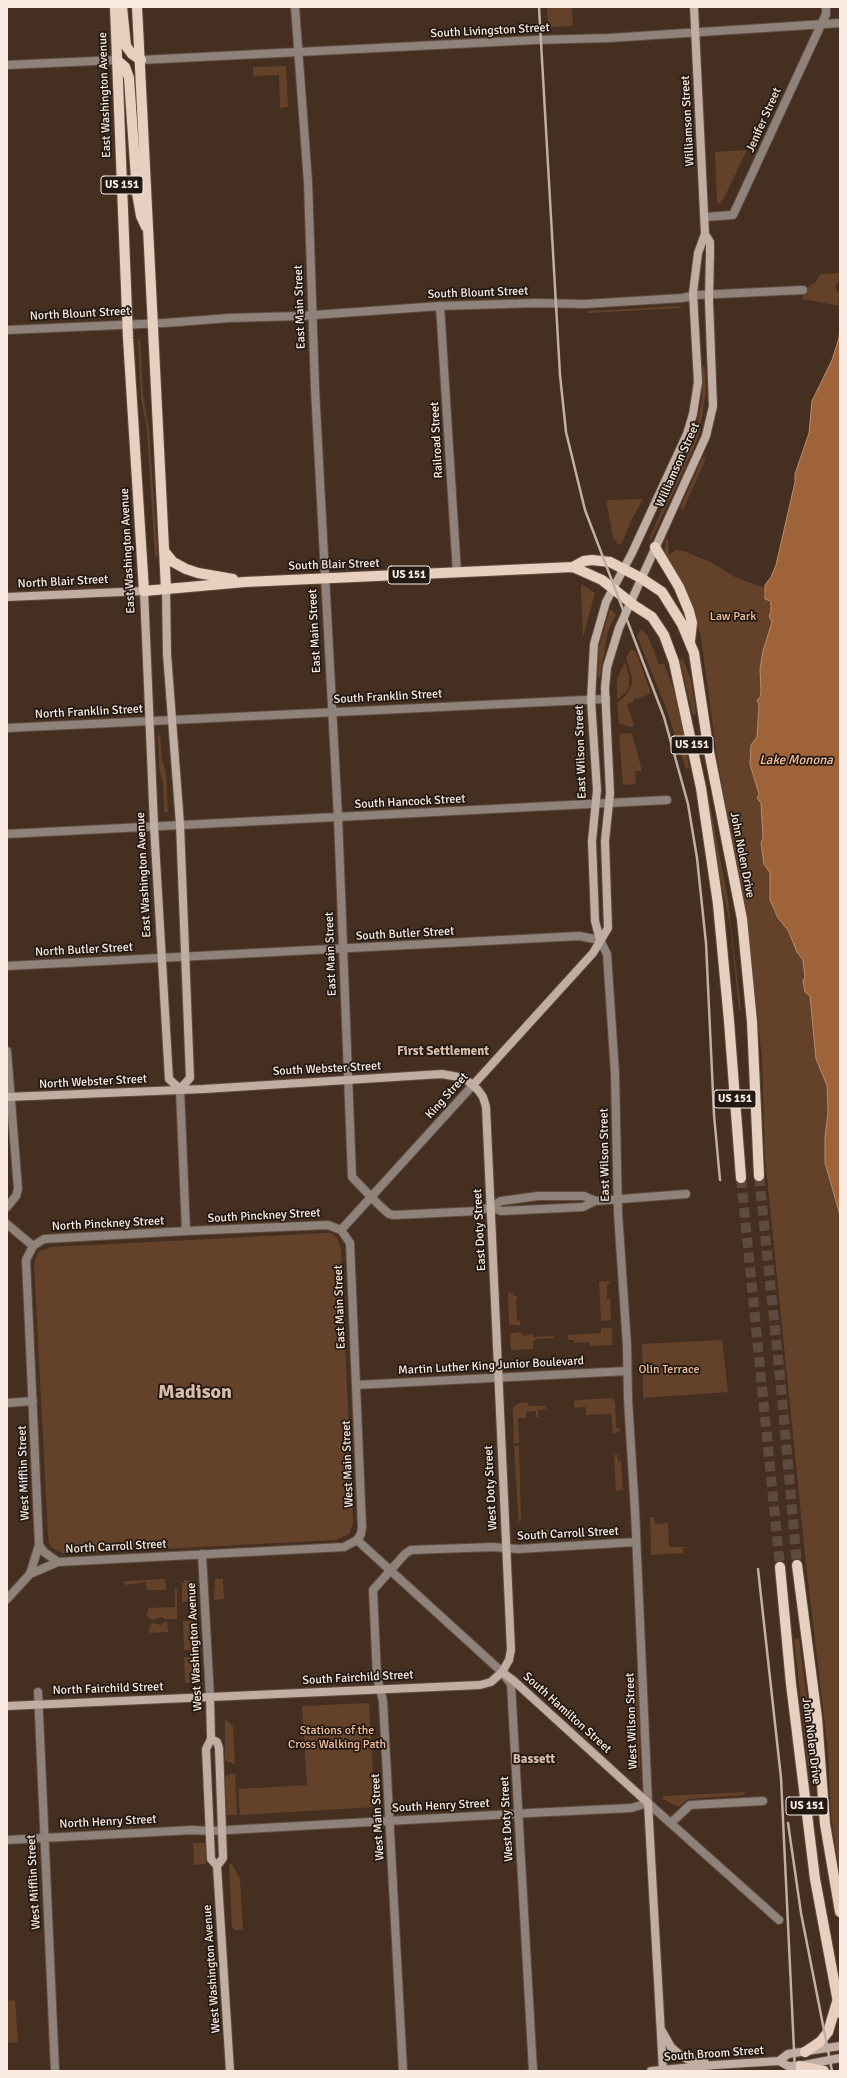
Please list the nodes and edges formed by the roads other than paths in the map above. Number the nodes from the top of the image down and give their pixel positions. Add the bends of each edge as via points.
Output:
1 (115, 7) edge
2 (122, 7) edge
3 (137, 7) edge
4 (295, 7) edge
5 (694, 7) edge
6 (826, 7) edge
7 (840, 23) edge
8 (821, 24) junction
9 (696, 32) junction
10 (298, 52) junction
11 (117, 60) junction
12 (141, 60) junction
13 (7, 65) edge
14 (704, 217) junction
15 (149, 233) junction
16 (705, 234) junction
17 (803, 290) dead end
18 (710, 294) junction
19 (693, 296) junction
20 (440, 306) junction
21 (312, 314) junction
22 (127, 323) junction
23 (153, 323) junction
24 (7, 330) edge
25 (655, 547) junction
26 (164, 550) junction
27 (573, 568) junction
28 (624, 569) junction
29 (457, 573) junction
30 (641, 578) junction
31 (324, 579) junction
32 (245, 582) junction
33 (166, 588) junction
34 (614, 589) junction
35 (144, 591) junction
36 (7, 597) edge
37 (631, 603) junction
38 (690, 643) junction
39 (606, 699) junction
40 (591, 700) junction
41 (332, 712) junction
42 (150, 720) junction
43 (172, 720) junction
44 (7, 728) edge
45 (667, 800) dead end
46 (609, 803) junction
47 (596, 804) junction
48 (338, 817) junction
49 (180, 824) junction
50 (154, 826) junction
51 (7, 834) edge
52 (600, 940) junction
53 (343, 950) junction
54 (186, 957) junction
55 (162, 959) junction
56 (7, 966) edge
57 (7, 1051) edge
58 (347, 1081) junction
59 (473, 1085) junction
60 (180, 1089) junction
61 (9, 1097) edge
62 (758, 1176) tunnel mouth
63 (741, 1178) tunnel mouth
64 (686, 1194) dead end
65 (371, 1197) junction
66 (618, 1199) junction
67 (596, 1201) junction
68 (7, 1207) edge
69 (491, 1207) junction
70 (7, 1224) edge
71 (341, 1230) junction
72 (186, 1231) junction
73 (33, 1246) junction
74 (627, 1371) junction
75 (498, 1378) junction
76 (356, 1385) junction
77 (33, 1401) junction
78 (7, 1403) edge
79 (356, 1540) junction
80 (636, 1542) junction
81 (39, 1545) junction
82 (506, 1548) junction
83 (202, 1554) junction
84 (58, 1562) junction
85 (797, 1565) tunnel mouth
86 (780, 1567) tunnel mouth
87 (390, 1570) junction
88 (30, 1574) junction
89 (7, 1600) edge
90 (502, 1672) junction
91 (380, 1689) junction
92 (38, 1692) dead end
93 (210, 1698) junction
94 (38, 1704) junction
95 (7, 1706) edge
96 (211, 1739) junction
97 (763, 1801) dead end
98 (648, 1803) junction
99 (519, 1814) junction
100 (390, 1821) junction
101 (671, 1823) junction
102 (222, 1830) junction
103 (210, 1831) junction
104 (44, 1837) junction
105 (7, 1840) edge
106 (217, 1866) junction
107 (840, 1912) edge
108 (779, 1920) dead end
109 (837, 2002) junction
110 (840, 2013) edge
111 (660, 2029) junction
112 (840, 2046) edge
113 (805, 2052) junction
114 (840, 2058) edge
115 (779, 2061) junction
116 (715, 2065) junction
117 (799, 2066) junction
118 (696, 2068) edge
119 (663, 2070) edge
120 (56, 2071) edge
121 (230, 2071) edge
122 (403, 2071) edge
123 (533, 2071) edge
124 (651, 2071) edge
125 (824, 2071) edge

1 - 11 main road, East Washington Avenue / US 151
2 - 12 main road via 126,46
3 - 12 main road, US 151
4 - 10 street, East Main Street
5 - 9 street, Williamson Street
6 - 8 street, Jenifer Street
7 - 8 street, South Livingston Street
8 - 9 street, South Livingston Street
8 - 14 street, Jenifer Street via 733,215
9 - 10 street, South Livingston Street
9 - 14 street, Williamson Street
10 - 12 street, South Livingston Street
10 - 21 street, East Main Street via 308,182
11 - 13 street
11 - 15 main road via 125,67 129,78 137,193 141,216
11 - 22 main road, East Washington Avenue / US 151
12 - 15 main road, US 151
14 - 16 street, Williamson Street
15 - 23 main road, US 151
16 - 18 street, Williamson Street via 710,242
16 - 19 street, Williamson Street via 698,253
17 - 18 street, South Blount Street
18 - 19 street, South Blount Street
18 - 25 street, Williamson Street via 713,406 709,426
19 - 20 street, South Blount Street via 585,304
19 - 28 street, Williamson Street via 698,382 693,414 687,434
20 - 21 street, South Blount Street
20 - 29 street, Railroad Street
21 - 23 street, South Blount Street
21 - 31 street, East Main Street
22 - 23 street, North Blount Street
22 - 24 street, North Blount Street
22 - 35 main road, East Washington Avenue / US 151
23 - 26 main road, US 151
25 - 30 street, Williamson Street
25 - 38 main road via 690,611
26 - 32 main road, US 151 via 173,562 190,571
26 - 33 main road
27 - 28 main road, South Blair Street / US 151 via 584,561 592,560 609,562
27 - 29 main road, South Blair Street / US 151
27 - 34 main road, South Blair Street / US 151 via 602,580
28 - 30 main road, John Nolen Drive / US 151
28 - 34 street, Williamson Street
29 - 31 main road, South Blair Street / US 151
30 - 37 street, Williamson Street
30 - 38 main road, John Nolen Drive / US 151 via 664,594
31 - 32 main road, South Blair Street / US 151
31 - 41 street, East Main Street
32 - 33 main road, South Blair Street / US 151
33 - 35 main road, South Blair Street / US 151
33 - 43 street
34 - 37 main road, US 151
34 - 40 street, East Wilson Street via 605,606 596,637 592,660
35 - 36 street, North Blair Street
35 - 42 street, East Washington Avenue
37 - 39 street via 610,654 606,673
37 - 63 main road, US 151 via 657,622 671,652 701,788 718,904 730,1021
38 - 62 main road, John Nolen Drive / US 151 via 697,668 708,746 742,919 752,1022
39 - 40 street, South Franklin Street
39 - 46 street
40 - 41 street, South Franklin Street
40 - 47 street, East Wilson Street
41 - 43 street, South Franklin Street
41 - 48 street, East Main Street
42 - 43 street, North Franklin Street
42 - 44 street, North Franklin Street
42 - 50 street, East Washington Avenue
43 - 49 street
45 - 46 street, South Hancock Street
46 - 47 street, South Hancock Street
46 - 52 street via 605,841 608,928
47 - 48 street, South Hancock Street
47 - 52 street, East Wilson Street via 592,841 594,914
48 - 49 street, South Hancock Street
48 - 53 street, East Main Street
49 - 50 street, South Hancock Street
49 - 54 street
50 - 51 street, South Hancock Street
50 - 55 street, East Washington Avenue
52 - 53 street, South Butler Street via 579,936
52 - 59 street, King Street via 593,953
52 - 66 street, East Wilson Street via 607,954
53 - 54 street, South Butler Street
53 - 58 street, East Main Street
54 - 55 street, South Butler Street
54 - 60 street via 190,1078
55 - 56 street, North Butler Street
55 - 60 street, East Washington Avenue via 169,1079
57 - 61 street
58 - 59 street, South Webster Street via 449,1074 464,1078
58 - 60 street, South Webster Street
58 - 65 street, East Main Street via 352,1177
59 - 65 street, King Street
59 - 69 street, East Doty Street via 486,1103
60 - 61 street, North Webster Street
60 - 72 street
61 - 68 street via 18,1188 16,1196
64 - 66 street
65 - 69 street via 391,1215 478,1211
65 - 71 street, King Street
66 - 67 street
66 - 74 street, East Wilson Street
67 - 69 street via 583,1208 501,1211
67 - 69 street via 584,1196 554,1195 501,1201
69 - 75 street, East Doty Street
70 - 73 street
71 - 72 street, South Pinckney Street via 328,1225
71 - 76 street, East Main Street via 350,1243
72 - 73 street, North Pinckney Street via 44,1239
73 - 77 street, West Mifflin Street via 26,1260
74 - 75 street, Martin Luther King Junior Boulevard
74 - 80 street, West Wilson Street
75 - 76 street, Martin Luther King Junior Boulevard
75 - 82 street, West Doty Street
76 - 79 street, West Main Street via 362,1527 361,1534
77 - 78 street
77 - 81 street, West Mifflin Street
79 - 83 street via 344,1547
79 - 87 street, South Hamilton Street
80 - 82 street, South Carroll Street
80 - 98 street, West Wilson Street
81 - 84 street, North Carroll Street
81 - 88 street, West Mifflin Street
82 - 87 street, South Carroll Street via 412,1550
82 - 90 street, West Doty Street via 511,1650
83 - 84 street, North Carroll Street
83 - 93 street, West Washington Avenue
84 - 88 street
85 - 107 main road, John Nolen Drive / US 151 via 817,1718 825,1824
86 - 109 main road, John Nolen Drive / US 151 via 791,1684 816,1879
87 - 90 street, South Hamilton Street
87 - 91 street, West Main Street via 372,1592 377,1677
88 - 89 street
90 - 91 street, South Fairchild Street via 492,1682 480,1685
90 - 98 street, South Hamilton Street
90 - 99 street, West Doty Street via 511,1684
91 - 93 street, South Fairchild Street
91 - 100 street, West Main Street via 383,1700
92 - 94 street, West Mifflin Street
93 - 94 street, North Fairchild Street
93 - 96 street, West Washington Avenue
94 - 95 street, North Fairchild Street
94 - 104 street, West Mifflin Street
96 - 102 street, West Washington Avenue via 217,1742 219,1748
96 - 103 street, West Washington Avenue via 206,1749
97 - 101 street via 690,1805
98 - 99 street, South Henry Street via 631,1808
98 - 101 street, South Hamilton Street
98 - 111 street, West Wilson Street
99 - 100 street, South Henry Street
99 - 123 street, West Doty Street
100 - 102 street, South Henry Street
100 - 122 street, West Main Street
101 - 108 street, South Hamilton Street
102 - 103 street, South Henry Street
102 - 106 street, West Washington Avenue via 223,1858
103 - 104 street, North Henry Street
103 - 106 street, West Washington Avenue via 211,1859
104 - 105 street, North Henry Street
104 - 120 street, West Mifflin Street
106 - 121 street, West Washington Avenue
109 - 110 main road, John Nolen Drive / US 151
109 - 113 main road via 828,2032 820,2042
111 - 116 street via 671,2047 679,2054 694,2061
111 - 119 street, West Wilson Street
112 - 113 street, South Broom Street
113 - 115 street, South Broom Street via 788,2054
114 - 117 street, South Broom Street
115 - 116 street, South Broom Street
115 - 117 street, South Broom Street via 788,2066
116 - 118 street, South Broom Street
117 - 125 main road
118 - 119 street, South Broom Street
119 - 124 street, South Broom Street

